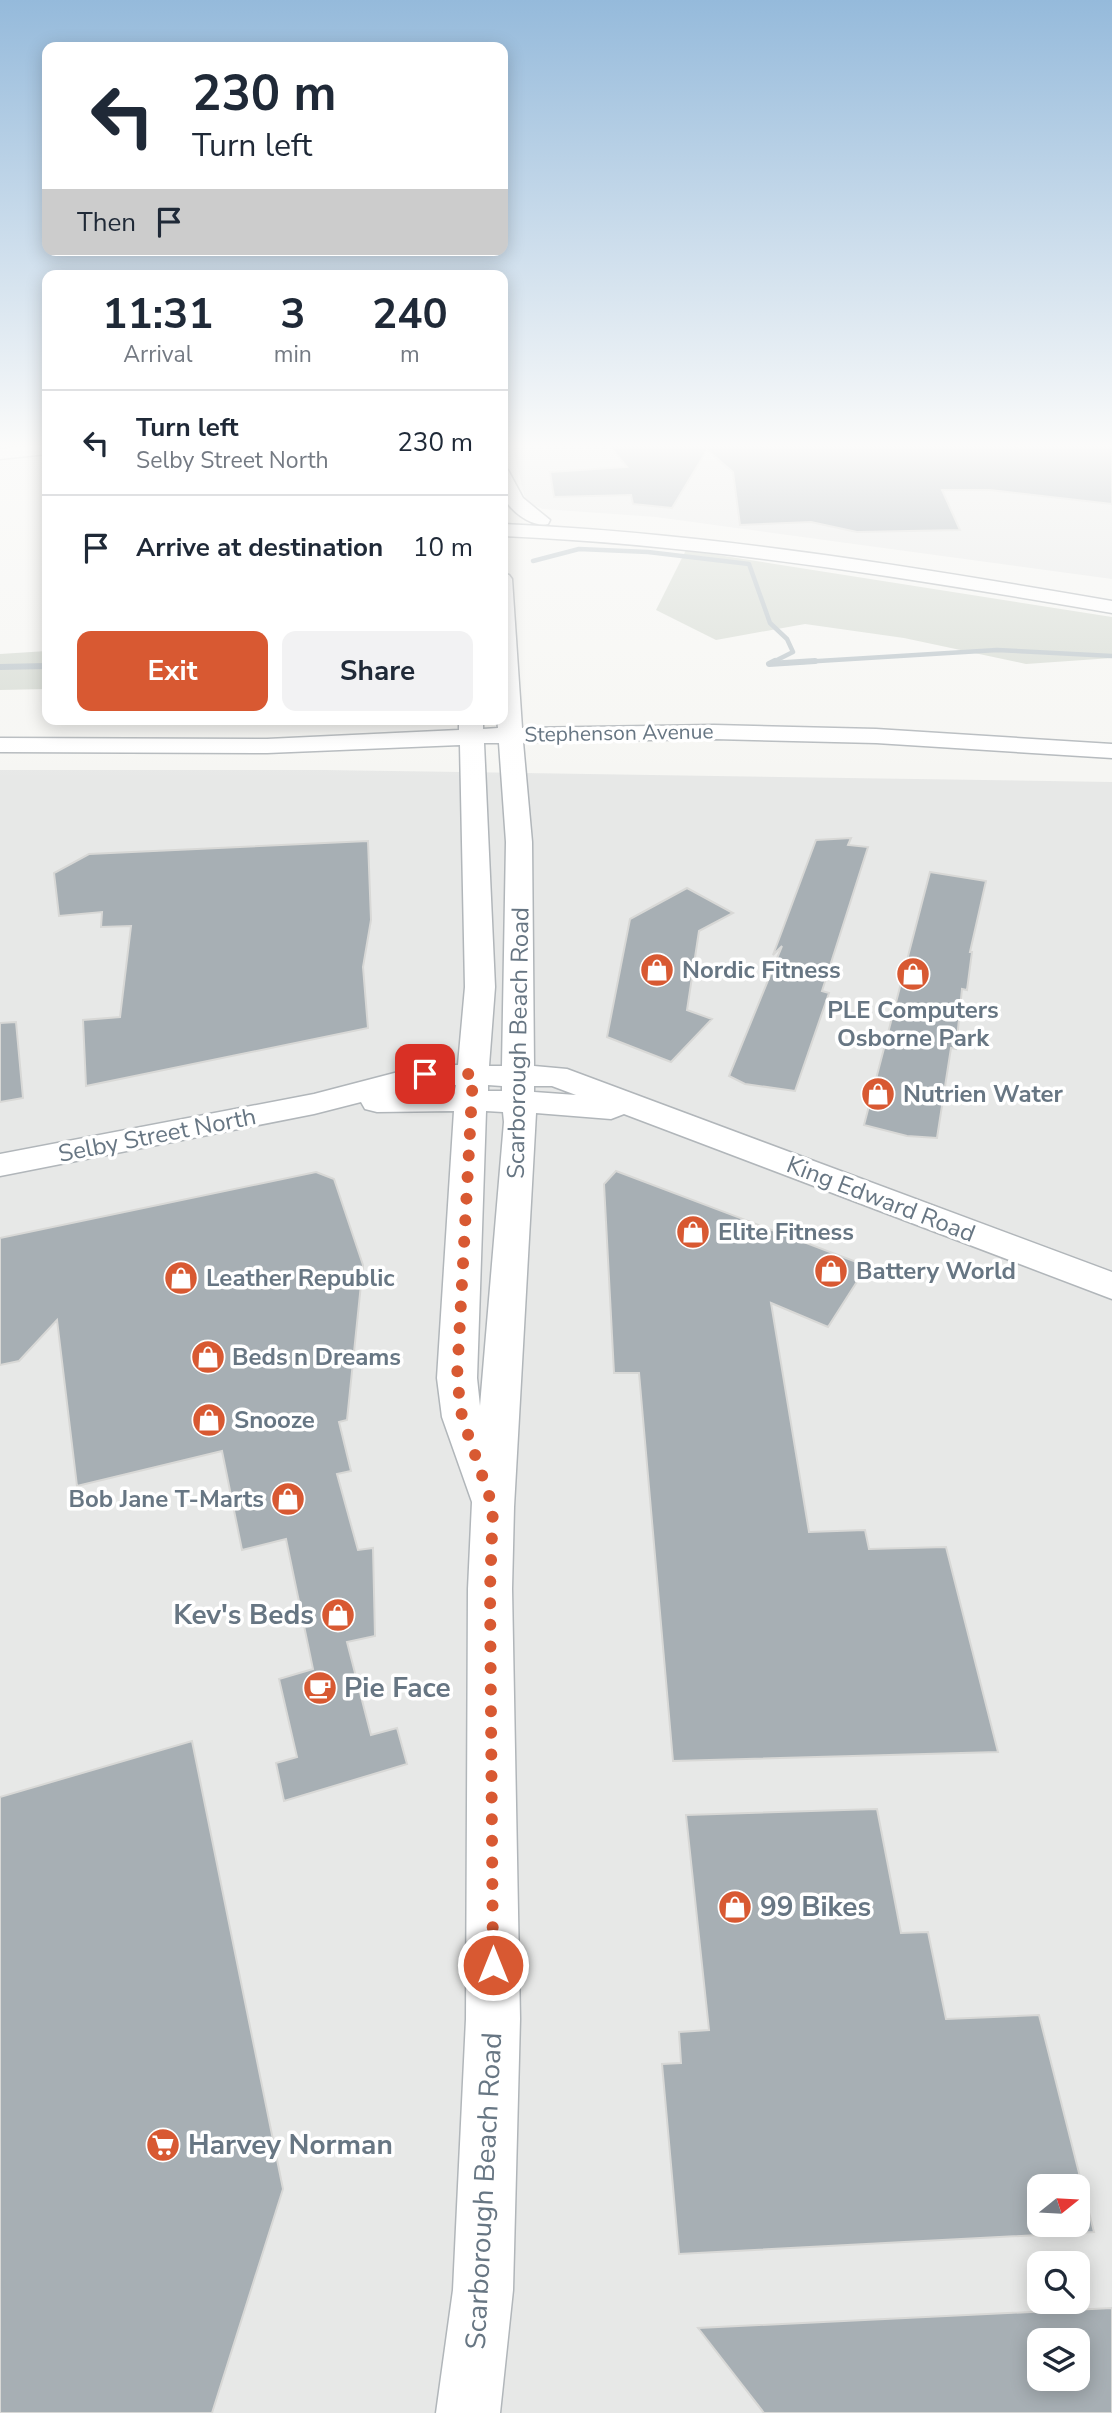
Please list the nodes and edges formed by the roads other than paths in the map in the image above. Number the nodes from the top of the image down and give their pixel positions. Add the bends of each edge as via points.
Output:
1 (810, 557) edge
2 (874, 557) edge
3 (1112, 593) edge
4 (1112, 607) edge
5 (508, 723) edge
6 (493, 725) edge
7 (471, 728) edge
8 (1112, 736) edge
9 (0, 746) edge
10 (1112, 751) edge
11 (472, 1088) junction
12 (518, 1088) junction
13 (0, 1165) edge
14 (1112, 1286) edge
15 (493, 1507) junction
16 (468, 2413) edge

1 - 4 main road
2 - 3 main road
5 - 8 main road, Stephenson Avenue via 711,714
5 - 10 main road, Stephenson Avenue via 876,736
5 - 12 main road, Scarborough Beach Road via 519,842
6 - 7 main road, Stephenson Avenue
7 - 9 main road, Stephenson Avenue via 267,746
7 - 11 main road, Scarborough Beach Road via 480,987
11 - 12 main road, King Edward Road
11 - 13 main road, Selby Street North via 432,1100 314,1104
11 - 15 main road, Scarborough Beach Road via 457,1378 462,1417
12 - 14 main road, King Edward Road via 649,1113
12 - 15 main road, Scarborough Beach Road via 521,1122
15 - 16 main road, Scarborough Beach Road via 493,2019 483,2290

